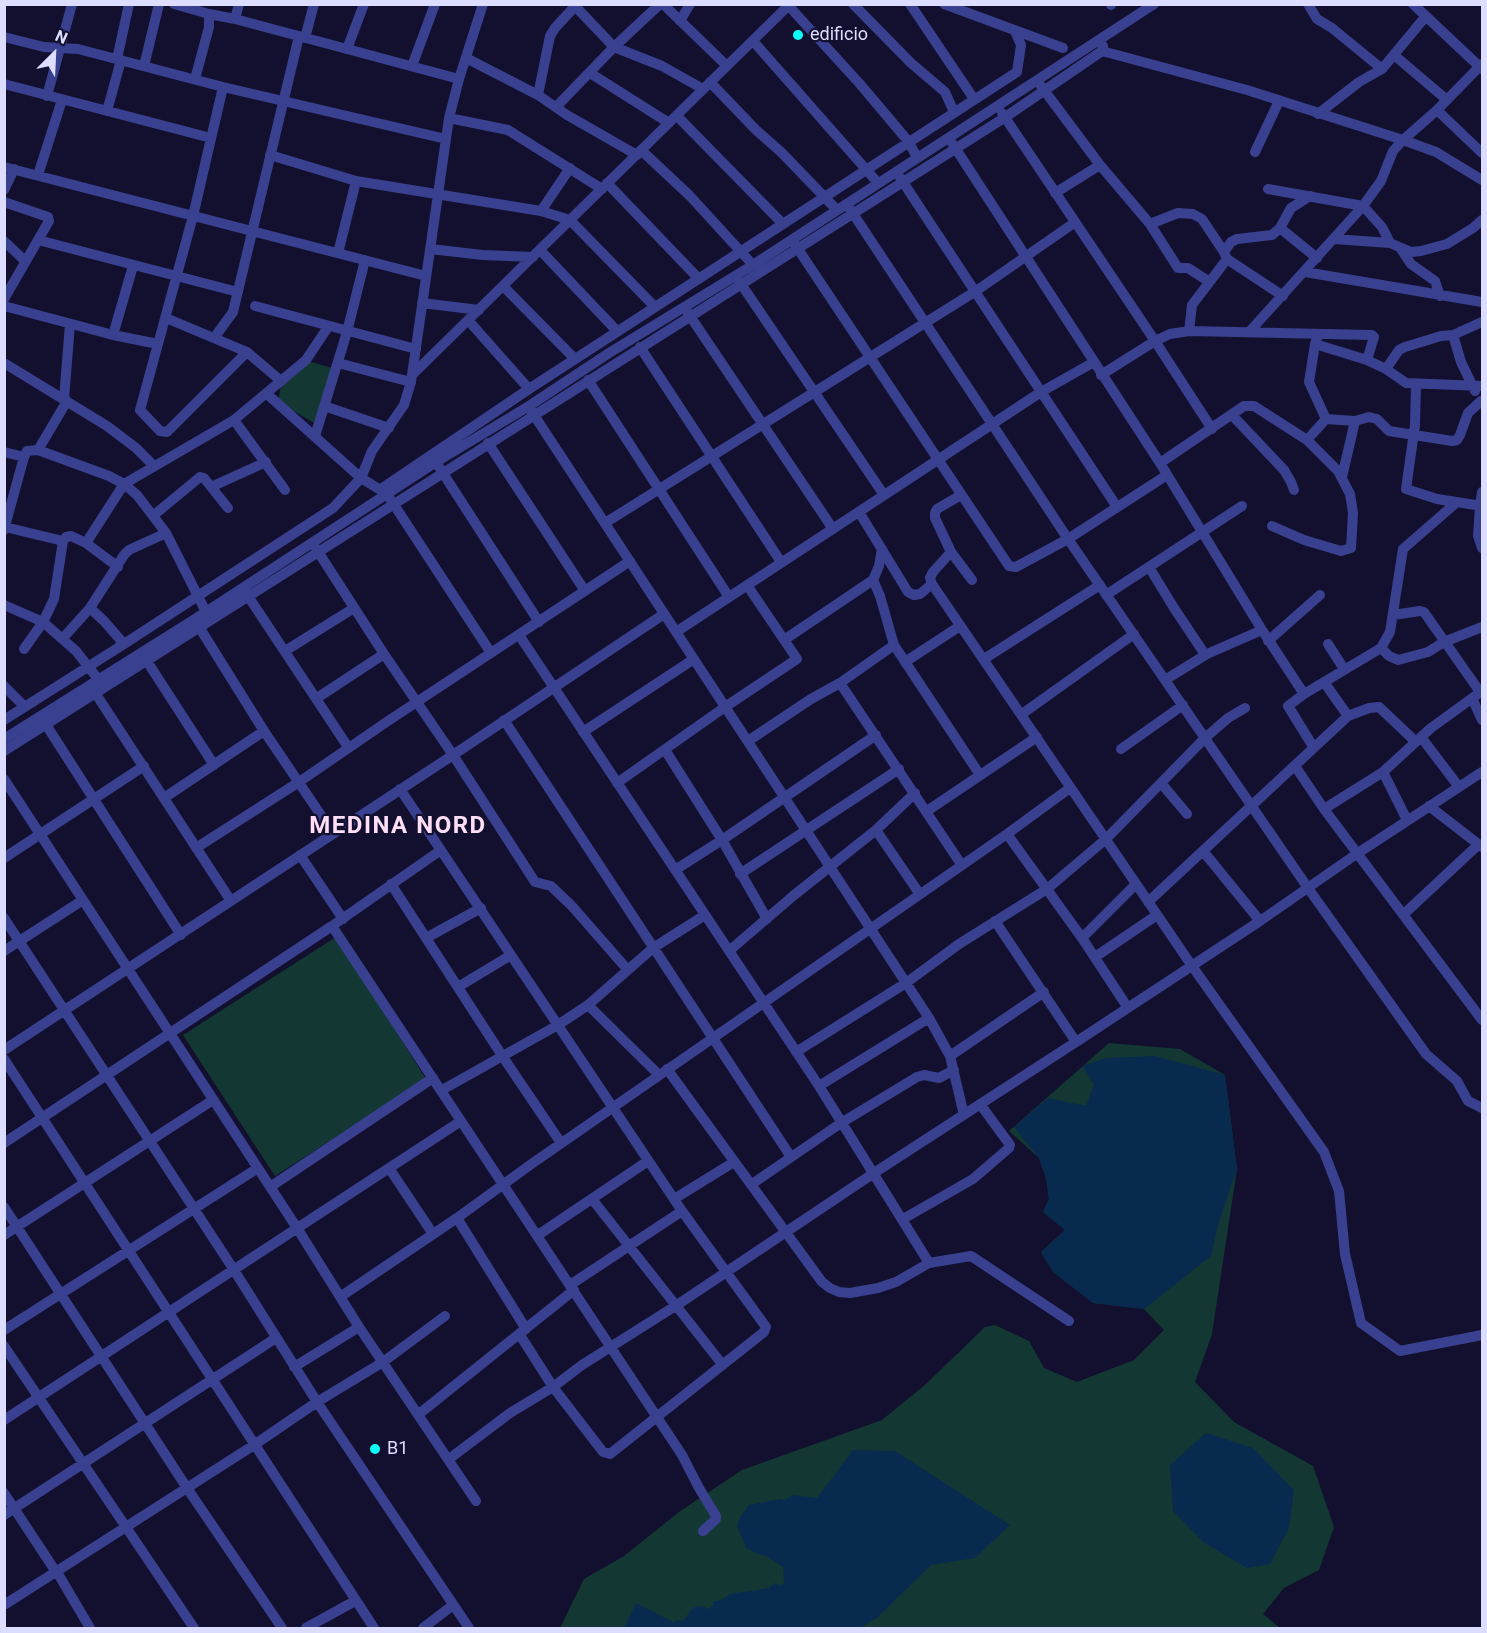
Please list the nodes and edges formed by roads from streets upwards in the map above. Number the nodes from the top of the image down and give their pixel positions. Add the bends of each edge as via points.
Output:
1 (72, 4) edge
2 (129, 4) edge
3 (159, 4) edge
4 (174, 4) edge
5 (200, 4) edge
6 (239, 4) edge
7 (314, 4) edge
8 (364, 4) edge
9 (483, 4) edge
10 (662, 4) edge
11 (690, 4) edge
12 (853, 4) edge
13 (910, 4) edge
14 (944, 4) edge
15 (1154, 4) edge
16 (1308, 4) edge
17 (1413, 4) edge
18 (576, 5) edge
19 (789, 5) edge
20 (431, 6) edge
21 (209, 14) junction
22 (1426, 16) junction
23 (235, 19) junction
24 (680, 21) junction
25 (1015, 31) junction
26 (1106, 34) junction
27 (4, 37) edge
28 (302, 37) junction
29 (753, 41) junction
30 (614, 47) junction
31 (1063, 48) dead end
32 (60, 49) junction
33 (347, 49) junction
34 (1102, 51) junction
35 (1394, 55) junction
36 (466, 58) junction
37 (119, 59) junction
38 (144, 66) junction
39 (412, 66) junction
40 (727, 66) junction
41 (1482, 67) edge
42 (1382, 69) junction
43 (590, 73) junction
44 (195, 79) junction
45 (459, 79) junction
46 (1037, 79) junction
47 (4, 84) edge
48 (707, 86) junction
49 (223, 87) junction
50 (1044, 91) junction
51 (538, 94) junction
52 (47, 96) junction
53 (974, 99) junction
54 (62, 100) junction
55 (1447, 100) junction
56 (283, 101) junction
57 (1279, 101) junction
58 (997, 105) junction
59 (557, 106) junction
60 (1437, 110) junction
61 (106, 111) junction
62 (954, 112) junction
63 (1318, 114) junction
64 (449, 118) junction
65 (1004, 118) junction
66 (673, 119) junction
67 (210, 138) junction
68 (446, 139) junction
69 (1403, 140) junction
70 (908, 141) junction
71 (952, 143) junction
72 (639, 152) junction
73 (1255, 152) dead end
74 (1482, 153) edge
75 (270, 155) junction
76 (917, 157) junction
77 (1100, 165) junction
78 (9, 168) edge
79 (570, 168) junction
80 (867, 169) junction
81 (896, 171) junction
82 (38, 176) junction
83 (1482, 180) edge
84 (356, 181) junction
85 (903, 181) junction
86 (878, 183) junction
87 (605, 186) junction
88 (1268, 189) dead end
89 (4, 190) edge
90 (438, 193) junction
91 (1055, 193) junction
92 (1310, 195) junction
93 (825, 196) junction
94 (4, 202) edge
95 (1363, 206) junction
96 (845, 209) junction
97 (541, 211) junction
98 (193, 216) junction
99 (570, 220) junction
100 (1482, 220) edge
101 (1074, 222) junction
102 (783, 224) junction
103 (1150, 224) junction
104 (1280, 228) junction
105 (251, 231) junction
106 (1334, 239) junction
107 (38, 240) junction
108 (4, 241) edge
109 (795, 243) junction
110 (1390, 243) junction
111 (430, 249) junction
112 (1401, 249) junction
113 (741, 251) junction
114 (338, 253) junction
115 (536, 253) junction
116 (1026, 255) junction
117 (1226, 255) junction
118 (1317, 258) junction
119 (365, 260) junction
120 (25, 261) junction
121 (753, 265) junction
122 (133, 266) junction
123 (1305, 272) junction
124 (177, 275) junction
125 (426, 276) junction
126 (699, 279) junction
127 (738, 280) junction
128 (1208, 282) junction
129 (503, 286) junction
130 (976, 291) junction
131 (238, 292) junction
132 (1283, 296) junction
133 (1440, 296) junction
134 (4, 299) edge
135 (1482, 302) edge
136 (422, 303) junction
137 (4, 306) edge
138 (255, 306) dead end
139 (655, 307) junction
140 (479, 310) junction
141 (687, 311) junction
142 (166, 318) junction
143 (468, 320) junction
144 (925, 321) junction
145 (1482, 322) edge
146 (70, 324) junction
147 (328, 327) junction
148 (1189, 331) junction
149 (1250, 331) junction
150 (347, 332) junction
151 (617, 332) junction
152 (112, 335) junction
153 (1453, 335) junction
154 (214, 339) junction
155 (1317, 340) junction
156 (1155, 341) junction
157 (158, 344) junction
158 (640, 347) junction
159 (416, 349) junction
160 (247, 352) junction
161 (870, 356) junction
162 (575, 359) junction
163 (1367, 360) junction
164 (1094, 362) junction
165 (4, 363) edge
166 (338, 363) junction
167 (1386, 369) junction
168 (1101, 375) junction
169 (412, 378) junction
170 (588, 380) junction
171 (281, 381) junction
172 (1416, 385) junction
173 (1478, 387) edge
174 (529, 389) junction
175 (815, 392) junction
176 (1041, 392) junction
177 (267, 394) junction
178 (65, 400) junction
179 (1482, 403) edge
180 (324, 406) junction
181 (531, 410) junction
182 (1232, 415) junction
183 (1326, 419) junction
184 (234, 420) junction
185 (1355, 421) junction
186 (763, 424) junction
187 (992, 424) junction
188 (389, 428) junction
189 (1212, 429) junction
190 (1414, 433) junction
191 (315, 436) junction
192 (1307, 440) junction
193 (488, 443) junction
194 (38, 450) junction
195 (4, 452) edge
196 (24, 457) junction
197 (712, 457) junction
198 (939, 459) junction
199 (266, 462) junction
200 (436, 462) junction
201 (1160, 463) junction
202 (154, 466) junction
203 (442, 472) junction
204 (1167, 475) junction
205 (1342, 477) junction
206 (361, 478) junction
207 (124, 484) junction
208 (212, 486) junction
209 (285, 490) dead end
210 (659, 490) junction
211 (1294, 490) dead end
212 (1482, 492) edge
213 (884, 495) junction
214 (961, 495) junction
215 (387, 496) junction
216 (1456, 502) junction
217 (1242, 506) dead end
218 (1481, 506) edge
219 (1117, 507) junction
220 (228, 508) dead end
221 (333, 508) junction
222 (859, 512) junction
223 (154, 515) junction
224 (605, 523) junction
225 (1272, 526) dead end
226 (5, 528) edge
227 (334, 528) junction
228 (833, 529) junction
229 (166, 532) junction
230 (1203, 533) junction
231 (1068, 539) junction
232 (63, 542) junction
233 (86, 543) junction
234 (314, 547) junction
235 (1482, 548) edge
236 (882, 549) junction
237 (951, 552) junction
238 (630, 561) junction
239 (782, 562) junction
240 (118, 567) junction
241 (1149, 567) junction
242 (873, 580) junction
243 (972, 580) dead end
244 (932, 584) junction
245 (747, 585) junction
246 (1100, 585) junction
247 (245, 591) junction
248 (585, 591) junction
249 (1106, 595) junction
250 (1320, 595) dead end
251 (197, 596) junction
252 (729, 597) junction
253 (4, 605) edge
254 (90, 608) junction
255 (354, 608) junction
256 (206, 612) junction
257 (664, 614) junction
258 (1393, 615) junction
259 (43, 622) junction
260 (539, 622) junction
261 (197, 623) junction
262 (960, 626) junction
263 (1482, 627) edge
264 (1262, 630) junction
265 (676, 632) junction
266 (1134, 634) junction
267 (519, 635) junction
268 (63, 638) junction
269 (784, 640) junction
270 (1268, 640) junction
271 (1444, 642) junction
272 (1328, 644) dead end
273 (124, 645) junction
274 (894, 645) junction
275 (1382, 648) junction
276 (24, 649) dead end
277 (285, 651) junction
278 (491, 653) junction
279 (384, 654) junction
280 (1208, 654) junction
281 (144, 656) junction
282 (694, 659) junction
283 (984, 659) junction
284 (905, 662) junction
285 (89, 667) junction
286 (1344, 669) junction
287 (1165, 680) junction
288 (1324, 681) junction
289 (840, 683) junction
290 (94, 685) junction
291 (4, 686) edge
292 (553, 687) junction
293 (1304, 694) junction
294 (1478, 694) edge
295 (316, 698) junction
296 (417, 703) junction
297 (1183, 705) junction
298 (25, 707) junction
299 (725, 707) junction
300 (1245, 708) dead end
301 (1022, 714) junction
302 (1348, 716) junction
303 (4, 720) edge
304 (43, 720) junction
305 (504, 720) junction
306 (1482, 720) edge
307 (264, 731) junction
308 (583, 732) junction
309 (876, 735) junction
310 (1037, 737) junction
311 (1205, 738) junction
312 (4, 739) edge
313 (1419, 740) junction
314 (748, 741) junction
315 (348, 747) junction
316 (1314, 748) junction
317 (1121, 749) dead end
318 (4, 751) edge
319 (663, 752) junction
320 (453, 755) junction
321 (214, 765) junction
322 (144, 766) junction
323 (1295, 766) junction
324 (899, 770) junction
325 (1383, 772) junction
326 (1482, 772) edge
327 (980, 775) junction
328 (4, 779) edge
329 (299, 782) junction
330 (617, 783) junction
331 (1161, 783) junction
332 (1459, 787) junction
333 (1070, 788) junction
334 (400, 789) junction
335 (915, 793) junction
336 (784, 797) junction
337 (164, 798) junction
338 (94, 800) junction
339 (1252, 806) junction
340 (1429, 806) junction
341 (1324, 809) junction
342 (927, 811) junction
343 (1187, 814) dead end
344 (1407, 820) junction
345 (876, 830) junction
346 (806, 831) junction
347 (333, 834) junction
348 (1007, 834) junction
349 (41, 835) junction
350 (1106, 839) junction
351 (722, 840) junction
352 (1480, 846) edge
353 (196, 848) junction
354 (441, 850) junction
355 (1203, 850) junction
356 (1358, 853) junction
357 (300, 855) junction
358 (4, 858) edge
359 (962, 864) junction
360 (830, 867) junction
361 (675, 870) junction
362 (740, 874) junction
363 (391, 884) junction
364 (1136, 884) junction
365 (1308, 888) junction
366 (1047, 889) junction
367 (919, 893) junction
368 (83, 900) junction
369 (231, 902) junction
370 (1148, 902) junction
371 (481, 908) junction
372 (1404, 914) junction
373 (705, 915) junction
374 (1157, 915) junction
375 (4, 918) edge
376 (343, 919) junction
377 (767, 919) junction
378 (995, 921) junction
379 (1260, 921) junction
380 (332, 926) junction
381 (870, 928) junction
382 (181, 935) junction
383 (426, 938) junction
384 (1082, 938) junction
385 (19, 941) junction
386 (653, 948) junction
387 (4, 951) edge
388 (729, 951) junction
389 (511, 955) junction
390 (1095, 957) junction
391 (1191, 966) junction
392 (128, 969) junction
393 (627, 969) junction
394 (906, 983) junction
395 (458, 987) junction
396 (1044, 992) junction
397 (763, 1002) junction
398 (588, 1005) junction
399 (1128, 1008) junction
400 (65, 1011) junction
401 (929, 1018) junction
402 (1482, 1020) edge
403 (558, 1025) junction
404 (170, 1032) junction
405 (713, 1037) junction
406 (1076, 1042) junction
407 (4, 1050) edge
408 (796, 1052) junction
409 (950, 1056) junction
410 (502, 1057) junction
411 (4, 1059) edge
412 (954, 1070) junction
413 (663, 1072) junction
414 (106, 1075) junction
415 (433, 1078) junction
416 (819, 1086) junction
417 (442, 1090) junction
418 (213, 1100) junction
419 (980, 1104) junction
420 (613, 1107) junction
421 (1482, 1108) edge
422 (964, 1115) junction
423 (42, 1118) junction
424 (461, 1121) junction
425 (841, 1123) junction
426 (150, 1141) junction
427 (4, 1143) edge
428 (561, 1143) junction
429 (791, 1156) junction
430 (648, 1161) junction
431 (734, 1162) junction
432 (258, 1168) junction
433 (389, 1168) junction
434 (874, 1173) junction
435 (85, 1183) junction
436 (503, 1184) junction
437 (752, 1184) junction
438 (270, 1187) junction
439 (592, 1199) junction
440 (674, 1199) junction
441 (4, 1207) edge
442 (194, 1209) junction
443 (682, 1211) junction
444 (457, 1218) junction
445 (903, 1219) junction
446 (17, 1227) junction
447 (297, 1228) junction
448 (785, 1232) junction
449 (433, 1234) junction
450 (4, 1235) edge
451 (538, 1235) junction
452 (629, 1246) junction
453 (128, 1251) junction
454 (929, 1263) junction
455 (234, 1270) junction
456 (725, 1272) junction
457 (572, 1288) junction
458 (61, 1294) junction
459 (340, 1297) junction
460 (677, 1305) junction
461 (168, 1312) junction
462 (445, 1316) dead end
463 (1069, 1321) dead end
464 (359, 1327) junction
465 (4, 1330) edge
466 (523, 1332) junction
467 (1482, 1335) edge
468 (276, 1338) junction
469 (4, 1346) edge
470 (610, 1347) junction
471 (101, 1356) junction
472 (383, 1362) junction
473 (722, 1365) junction
474 (294, 1367) junction
475 (213, 1381) junction
476 (553, 1387) junction
477 (38, 1397) junction
478 (317, 1402) junction
479 (418, 1414) junction
480 (657, 1416) junction
481 (4, 1420) edge
482 (146, 1424) junction
483 (254, 1445) junction
484 (448, 1459) junction
485 (83, 1465) junction
486 (187, 1488) junction
487 (4, 1493) edge
488 (476, 1501) dead end
489 (9, 1511) edge
490 (126, 1527) junction
491 (703, 1531) dead end
492 (56, 1572) junction
493 (355, 1601) junction
494 (4, 1605) edge
495 (453, 1605) junction
496 (281, 1628) edge
497 (90, 1629) edge
498 (194, 1629) edge
499 (306, 1629) edge
500 (374, 1629) edge
501 (423, 1629) edge
502 (469, 1629) edge

1 - 32 street
2 - 37 street
3 - 38 street
4 - 21 street
5 - 21 street
6 - 23 street
7 - 28 street
8 - 33 street
9 - 36 street
10 - 24 street
10 - 30 street
11 - 24 street
12 - 62 street via 945,92
13 - 53 street
14 - 25 street
15 - 26 street
16 - 42 street via 1317,19
17 - 22 street
18 - 30 street
18 - 51 street via 550,36
19 - 29 street
19 - 70 street
20 - 39 street
21 - 23 street
21 - 44 street
22 - 35 street
22 - 41 street
23 - 28 street
24 - 40 street
25 - 31 street
25 - 53 street via 1021,45 1019,70
26 - 34 street
26 - 46 street
27 - 32 street
28 - 33 street
28 - 56 street
29 - 40 street
29 - 80 street
30 - 43 street
30 - 48 street
32 - 37 street
32 - 52 street
33 - 39 street
34 - 50 street
34 - 57 street
35 - 42 street
35 - 55 street
36 - 45 street
36 - 51 street
37 - 38 street
37 - 61 street
38 - 44 street
39 - 45 street
40 - 48 street
41 - 55 street
42 - 63 street
43 - 59 street
43 - 66 street
44 - 49 street
45 - 64 street
46 - 50 street
46 - 58 street
47 - 52 street
48 - 66 street
48 - 93 street
49 - 56 street
49 - 67 street
50 - 65 street
50 - 77 street
51 - 59 street
52 - 54 street
53 - 62 street
54 - 61 street
54 - 82 street
55 - 60 street
56 - 68 street
56 - 75 street
57 - 63 street
57 - 73 street
58 - 65 street
58 - 71 street
59 - 72 street
60 - 69 street
60 - 74 street
61 - 67 street
62 - 70 street
63 - 69 street
64 - 68 street
64 - 79 street via 508,130
65 - 71 street
65 - 91 street
66 - 72 street
66 - 102 street
67 - 98 street
68 - 90 street
69 - 83 street via 1436,152
69 - 95 street
70 - 76 street
70 - 80 street
71 - 76 street
71 - 85 street
71 - 116 street
72 - 87 street
72 - 113 street via 690,196
75 - 84 street
75 - 105 street
76 - 81 street
77 - 91 street
77 - 103 street
78 - 82 street
78 - 89 street
79 - 87 street
79 - 97 street
80 - 86 street
80 - 93 street
81 - 85 street
81 - 86 street
82 - 98 street
84 - 90 street
84 - 114 street
85 - 96 street
85 - 130 street
86 - 96 street
87 - 99 street
87 - 126 street
88 - 92 street
90 - 97 street
90 - 111 street
91 - 101 street
92 - 95 street
92 - 104 street via 1291,208
93 - 96 street
93 - 102 street
94 - 107 street via 48,217 50,221
95 - 106 street
95 - 110 street
96 - 109 street
96 - 109 street
96 - 144 street
97 - 99 street
98 - 105 street
98 - 124 street
99 - 115 street
99 - 139 street
100 - 112 street via 1432,250
101 - 116 street
101 - 156 street
102 - 113 street
103 - 117 street via 1178,213 1192,214 1203,219
103 - 128 street via 1178,268 1188,268
104 - 117 street via 1265,237 1232,240
104 - 118 street
105 - 114 street
105 - 131 street
106 - 110 street
106 - 118 street
107 - 120 street
107 - 122 street
108 - 120 street
109 - 121 street
109 - 127 street
109 - 161 street
110 - 112 street
111 - 115 street via 483,255
111 - 125 street
112 - 133 street via 1411,264 1435,281
113 - 121 street
113 - 126 street
114 - 119 street
115 - 129 street
115 - 151 street
116 - 130 street
116 - 164 street
117 - 128 street
117 - 132 street
118 - 123 street
119 - 125 street
119 - 150 street
120 - 134 street
121 - 127 street
122 - 124 street
122 - 152 street
123 - 132 street
123 - 133 street
124 - 131 street
124 - 142 street
125 - 136 street
126 - 139 street
127 - 141 street
127 - 175 street
128 - 148 street via 1192,305
129 - 140 street
129 - 162 street
130 - 144 street
130 - 176 street
131 - 154 street via 233,312
132 - 149 street
133 - 135 street
136 - 140 street
136 - 159 street
137 - 146 street
138 - 147 street
139 - 151 street
140 - 143 street
141 - 158 street
141 - 181 street via 609,353
141 - 186 street
142 - 154 street
142 - 157 street
143 - 169 street
143 - 174 street
144 - 161 street
144 - 187 street
145 - 153 street
146 - 152 street
146 - 178 street
147 - 150 street
147 - 171 street via 306,360
148 - 149 street
148 - 156 street
149 - 155 street
150 - 159 street
150 - 166 street
151 - 162 street
152 - 157 street
153 - 167 street via 1404,346
153 - 173 street via 1457,351
154 - 160 street
155 - 163 street
155 - 163 street via 1374,336
155 - 183 street via 1309,382
156 - 168 street
156 - 189 street
157 - 160 street via 140,410 160,431 167,432
158 - 170 street
158 - 197 street
159 - 169 street
160 - 171 street
161 - 175 street
161 - 198 street
162 - 174 street
163 - 167 street
164 - 168 street
164 - 176 street
165 - 178 street
166 - 169 street
166 - 180 street
167 - 172 street
168 - 201 street
169 - 188 street via 404,405
170 - 181 street
170 - 210 street
171 - 177 street
172 - 173 street
172 - 190 street
173 - 179 street
174 - 215 street
175 - 186 street
175 - 213 street
176 - 187 street
176 - 219 street
177 - 184 street
177 - 191 street
178 - 194 street
178 - 202 street via 125,438
179 - 190 street via 1467,415 1456,440
180 - 188 street
180 - 191 street
181 - 193 street
181 - 200 street
181 - 224 street
182 - 189 street
182 - 192 street via 1244,406 1254,406
182 - 211 street via 1284,470
183 - 185 street
183 - 192 street
184 - 199 street
184 - 202 street
185 - 190 street via 1369,417 1389,431
185 - 205 street
186 - 197 street
186 - 228 street
187 - 198 street
187 - 231 street
188 - 206 street via 372,451
189 - 201 street
190 - 216 street via 1406,489
191 - 206 street
192 - 205 street
193 - 203 street
193 - 248 street
194 - 196 street via 27,451
194 - 207 street
195 - 196 street
196 - 226 street
197 - 210 street
197 - 239 street
198 - 213 street
198 - 214 street
199 - 208 street
199 - 209 street
200 - 203 street
200 - 215 street
201 - 204 street
202 - 207 street
203 - 215 street
203 - 260 street
204 - 219 street
204 - 230 street
205 - 225 street via 1353,513 1351,548 1347,551 1304,540
206 - 215 street
206 - 221 street
207 - 223 street
207 - 233 street
208 - 220 street
208 - 223 street via 200,477
210 - 224 street
210 - 252 street
212 - 218 street
213 - 222 street
214 - 231 street via 1009,566 1016,567
214 - 237 street via 937,509 934,518
215 - 227 street
215 - 234 street
215 - 278 street
216 - 218 street
216 - 258 street via 1403,549
217 - 230 street
218 - 235 street via 1478,536
219 - 231 street
221 - 227 street
221 - 251 street
222 - 228 street
222 - 236 street
223 - 229 street
224 - 238 street
226 - 232 street
227 - 234 street
228 - 239 street
229 - 240 street via 129,550
229 - 251 street
230 - 241 street
230 - 264 street
231 - 246 street
232 - 233 street via 71,536
232 - 259 street via 57,588
233 - 240 street
234 - 247 street
234 - 255 street
236 - 242 street
236 - 244 street via 908,592 920,594
237 - 243 street
237 - 244 street via 933,572
238 - 248 street
238 - 257 street
239 - 245 street
240 - 254 street
241 - 249 street
241 - 280 street
242 - 269 street
242 - 274 street
244 - 262 street
245 - 252 street
245 - 269 street
246 - 249 street
246 - 283 street
247 - 256 street
247 - 261 street
247 - 277 street
248 - 260 street
249 - 266 street
250 - 270 street
251 - 256 street
251 - 273 street
252 - 265 street
253 - 259 street
254 - 268 street
254 - 273 street
255 - 277 street
255 - 279 street
256 - 261 street
257 - 265 street
257 - 292 street
258 - 271 street via 1424,612
258 - 275 street
259 - 268 street
259 - 276 street
260 - 267 street
261 - 281 street
261 - 307 street
262 - 283 street
262 - 284 street
263 - 271 street
264 - 270 street
264 - 280 street
265 - 282 street
266 - 287 street
266 - 301 street
267 - 278 street
267 - 292 street
268 - 285 street
269 - 299 street via 797,659
270 - 293 street
271 - 275 street via 1428,652 1398,660
271 - 294 street
272 - 286 street
273 - 285 street
274 - 284 street
274 - 289 street
275 - 286 street
277 - 295 street
278 - 296 street
279 - 295 street
279 - 296 street
280 - 287 street
281 - 290 street
281 - 321 street
282 - 299 street
282 - 308 street
283 - 301 street
284 - 327 street
285 - 290 street
285 - 298 street
286 - 288 street
287 - 297 street
288 - 293 street
288 - 302 street
289 - 309 street
289 - 314 street
290 - 304 street
290 - 322 street
291 - 298 street
292 - 305 street
292 - 308 street
293 - 316 street via 1288,710
294 - 306 street
294 - 313 street
295 - 315 street
296 - 315 street
296 - 320 street
297 - 311 street
297 - 317 street
298 - 303 street
299 - 314 street
299 - 319 street
300 - 311 street
301 - 310 street
302 - 313 street via 1379,707
302 - 316 street
304 - 312 street
304 - 318 street
304 - 338 street
305 - 320 street
305 - 386 street
307 - 321 street
307 - 329 street
308 - 330 street
309 - 324 street
309 - 336 street
310 - 327 street
310 - 333 street
311 - 331 street
311 - 339 street
313 - 325 street
313 - 332 street
314 - 336 street
315 - 329 street
316 - 323 street
319 - 330 street
319 - 351 street
320 - 334 street
320 - 393 street via 535,882 551,886
321 - 337 street
322 - 337 street
322 - 338 street
323 - 339 street
323 - 341 street
324 - 335 street
324 - 346 street
325 - 341 street
325 - 344 street
326 - 332 street
327 - 342 street
328 - 349 street
329 - 347 street
329 - 353 street
330 - 361 street
331 - 343 street
331 - 350 street
332 - 340 street
333 - 348 street
333 - 350 street
334 - 347 street
334 - 354 street
335 - 342 street
335 - 345 street
336 - 346 street
336 - 351 street
337 - 353 street
338 - 349 street
338 - 382 street
339 - 355 street
339 - 365 street
340 - 344 street
340 - 352 street
341 - 356 street
342 - 359 street
344 - 356 street
345 - 360 street
345 - 367 street
346 - 360 street
346 - 362 street
347 - 357 street
348 - 359 street
348 - 366 street
349 - 358 street
349 - 368 street
350 - 364 street
350 - 366 street
351 - 361 street
351 - 362 street
352 - 372 street
353 - 369 street
354 - 363 street
354 - 371 street
355 - 370 street
355 - 379 street
356 - 365 street
356 - 372 street
357 - 369 street
357 - 376 street
359 - 367 street
360 - 377 street
360 - 381 street
361 - 373 street
362 - 377 street
363 - 376 street
363 - 383 street
364 - 370 street
364 - 384 street
365 - 379 street
365 - 421 street via 1426,1054 1457,1081 1468,1101
366 - 378 street
366 - 384 street
367 - 381 street
368 - 385 street
368 - 392 street
369 - 382 street
370 - 374 street
371 - 383 street
371 - 389 street
372 - 402 street
373 - 386 street
373 - 388 street
374 - 390 street
374 - 391 street
375 - 385 street
376 - 380 street
377 - 388 street
378 - 394 street
378 - 396 street
379 - 391 street
380 - 404 street
380 - 415 street
381 - 394 street
381 - 397 street
382 - 392 street
383 - 395 street
384 - 390 street
385 - 387 street
385 - 400 street
386 - 393 street
386 - 405 street
388 - 397 street
389 - 395 street
389 - 403 street
390 - 399 street
391 - 399 street
391 - 467 street via 1324,1152 1339,1191 1345,1254 1361,1323 1400,1351
392 - 400 street
392 - 404 street
393 - 398 street
394 - 401 street
394 - 408 street
395 - 410 street
396 - 406 street
396 - 409 street
397 - 405 street
397 - 408 street
398 - 403 street
398 - 413 street
399 - 406 street
400 - 407 street
400 - 414 street
401 - 409 street
401 - 416 street
403 - 410 street
403 - 420 street
404 - 414 street
404 - 418 street
405 - 413 street
405 - 429 street
406 - 419 street
408 - 416 street
409 - 412 street
410 - 417 street
410 - 428 street
411 - 423 street
412 - 422 street
412 - 425 street via 939,1078 917,1077
413 - 420 street
413 - 431 street
414 - 423 street
414 - 426 street
415 - 417 street
415 - 438 street
416 - 425 street
417 - 424 street
418 - 426 street
418 - 432 street
419 - 422 street
419 - 445 street via 1009,1148 973,1179
420 - 428 street
420 - 430 street
422 - 434 street
423 - 427 street
423 - 435 street
424 - 433 street
424 - 436 street
425 - 429 street
425 - 434 street
426 - 435 street
426 - 442 street
428 - 436 street
429 - 437 street
430 - 439 street
430 - 440 street
431 - 437 street
431 - 440 street
432 - 438 street
432 - 442 street
433 - 447 street
433 - 449 street
434 - 445 street
434 - 448 street
435 - 446 street
435 - 453 street
436 - 444 street
436 - 451 street
437 - 448 street
438 - 447 street
439 - 451 street
439 - 452 street
440 - 443 street
441 - 446 street
442 - 453 street
442 - 455 street
443 - 452 street
443 - 456 street
444 - 449 street
444 - 466 street
445 - 454 street
446 - 450 street
446 - 458 street
447 - 455 street
447 - 459 street
448 - 454 street via 822,1282 839,1292 878,1288
448 - 456 street
449 - 459 street
451 - 457 street
452 - 457 street
452 - 460 street
453 - 458 street
453 - 461 street
454 - 463 street via 975,1257
455 - 461 street
455 - 468 street
456 - 460 street
456 - 473 street via 766,1327
457 - 466 street
457 - 470 street
458 - 465 street
458 - 471 street
459 - 464 street
460 - 470 street
460 - 473 street
461 - 471 street
461 - 475 street
462 - 472 street
464 - 472 street
464 - 474 street
466 - 476 street
466 - 479 street
468 - 474 street
468 - 475 street
469 - 477 street
470 - 476 street
470 - 480 street
471 - 477 street
471 - 482 street
472 - 478 street
472 - 479 street
473 - 480 street
474 - 478 street
475 - 482 street
475 - 483 street
476 - 480 street via 607,1454
476 - 484 street
477 - 481 street
477 - 485 street
478 - 483 street
478 - 495 street
479 - 484 street
480 - 491 street via 715,1513 716,1519
482 - 485 street
482 - 486 street
483 - 486 street
483 - 493 street
484 - 488 street
485 - 489 street
485 - 490 street
486 - 490 street
486 - 496 street
487 - 489 street
489 - 492 street
490 - 492 street
490 - 498 street
492 - 494 street
492 - 497 street
493 - 499 street
493 - 500 street
495 - 501 street
495 - 502 street

